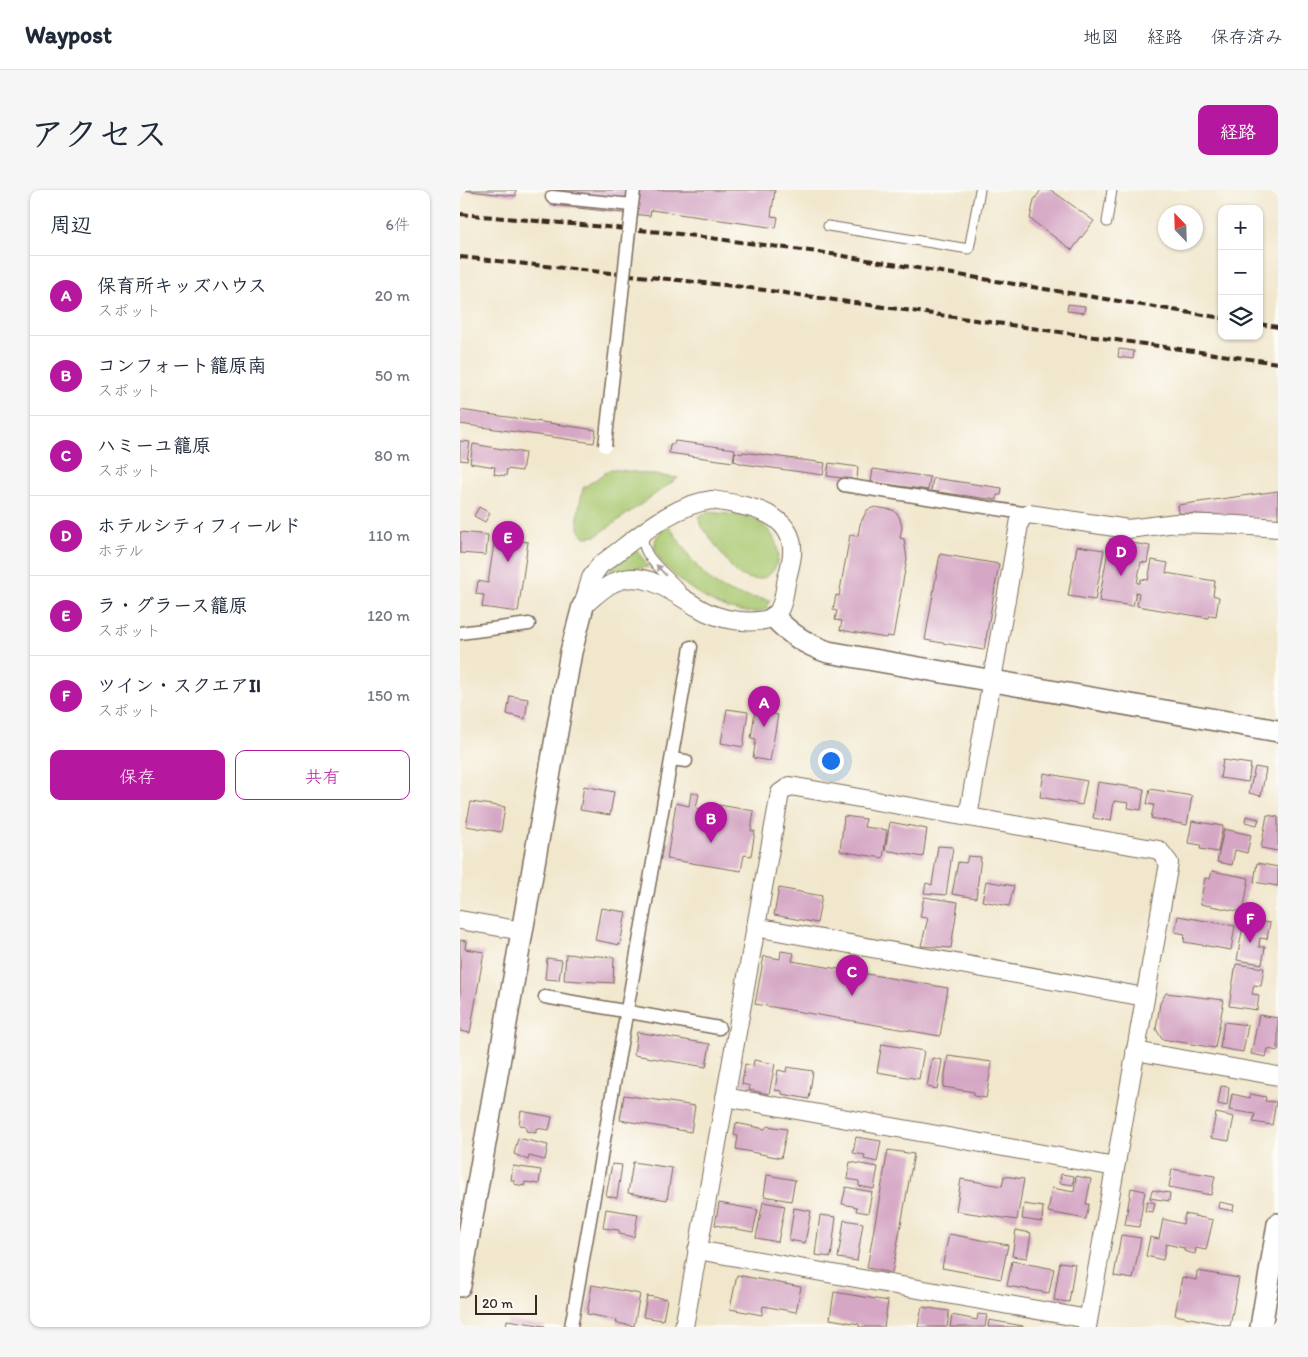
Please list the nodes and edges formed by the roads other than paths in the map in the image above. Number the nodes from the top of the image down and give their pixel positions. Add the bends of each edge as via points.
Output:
1 (634, 190) edge
2 (980, 190) edge
3 (1112, 190) edge
4 (552, 197) dead end
5 (632, 209) junction
6 (1107, 222) dead end
7 (828, 226) dead end
8 (606, 446) dead end
9 (844, 485) dead end
10 (1029, 514) junction
11 (1278, 528) edge
12 (644, 534) junction
13 (688, 601) junction
14 (583, 606) junction
15 (774, 618) junction
16 (529, 624) dead end
17 (460, 633) edge
18 (690, 647) dead end
19 (992, 680) junction
20 (1278, 731) edge
21 (672, 758) junction
22 (686, 761) dead end
23 (968, 817) junction
24 (460, 920) edge
25 (755, 927) junction
26 (522, 931) junction
27 (545, 997) dead end
28 (1145, 997) junction
29 (626, 1012) junction
30 (719, 1028) dead end
31 (1135, 1051) junction
32 (1278, 1076) edge
33 (724, 1097) junction
34 (1115, 1167) junction
35 (1278, 1224) edge
36 (697, 1250) junction
37 (460, 1286) edge
38 (1272, 1303) edge
39 (1087, 1323) edge
40 (571, 1327) edge
41 (684, 1327) edge
42 (1261, 1327) edge

1 - 5 street
2 - 7 lane via 969,249
3 - 6 lane
4 - 5 street
5 - 8 street, bridge
9 - 10 street
10 - 11 street via 1128,530 1176,523
10 - 19 street via 1020,519
13 -> 12 lane via 644,547
12 - 14 street via 600,565 591,578
12 - 15 street via 682,508 698,502 712,500 764,511 785,530 792,548 782,603
13 - 14 street via 659,585 628,579 614,582
13 - 15 street via 699,609 723,617 754,622
14 - 26 street via 571,652
15 - 19 street via 808,645 828,652
16 - 17 street
18 - 21 street
19 - 20 street
19 - 23 street
21 - 22 street
21 - 29 street
23 - 25 street via 790,786 780,793
23 - 28 street via 1159,850 1169,863
24 - 26 street
25 - 28 street
25 - 33 street
26 - 37 street
27 - 29 street
28 - 31 street
29 - 30 street
29 - 40 street
31 - 32 street
31 - 34 street
33 - 34 street
33 - 36 street
34 - 39 street
35 - 38 street
36 - 39 street
36 - 41 street
38 - 42 street

